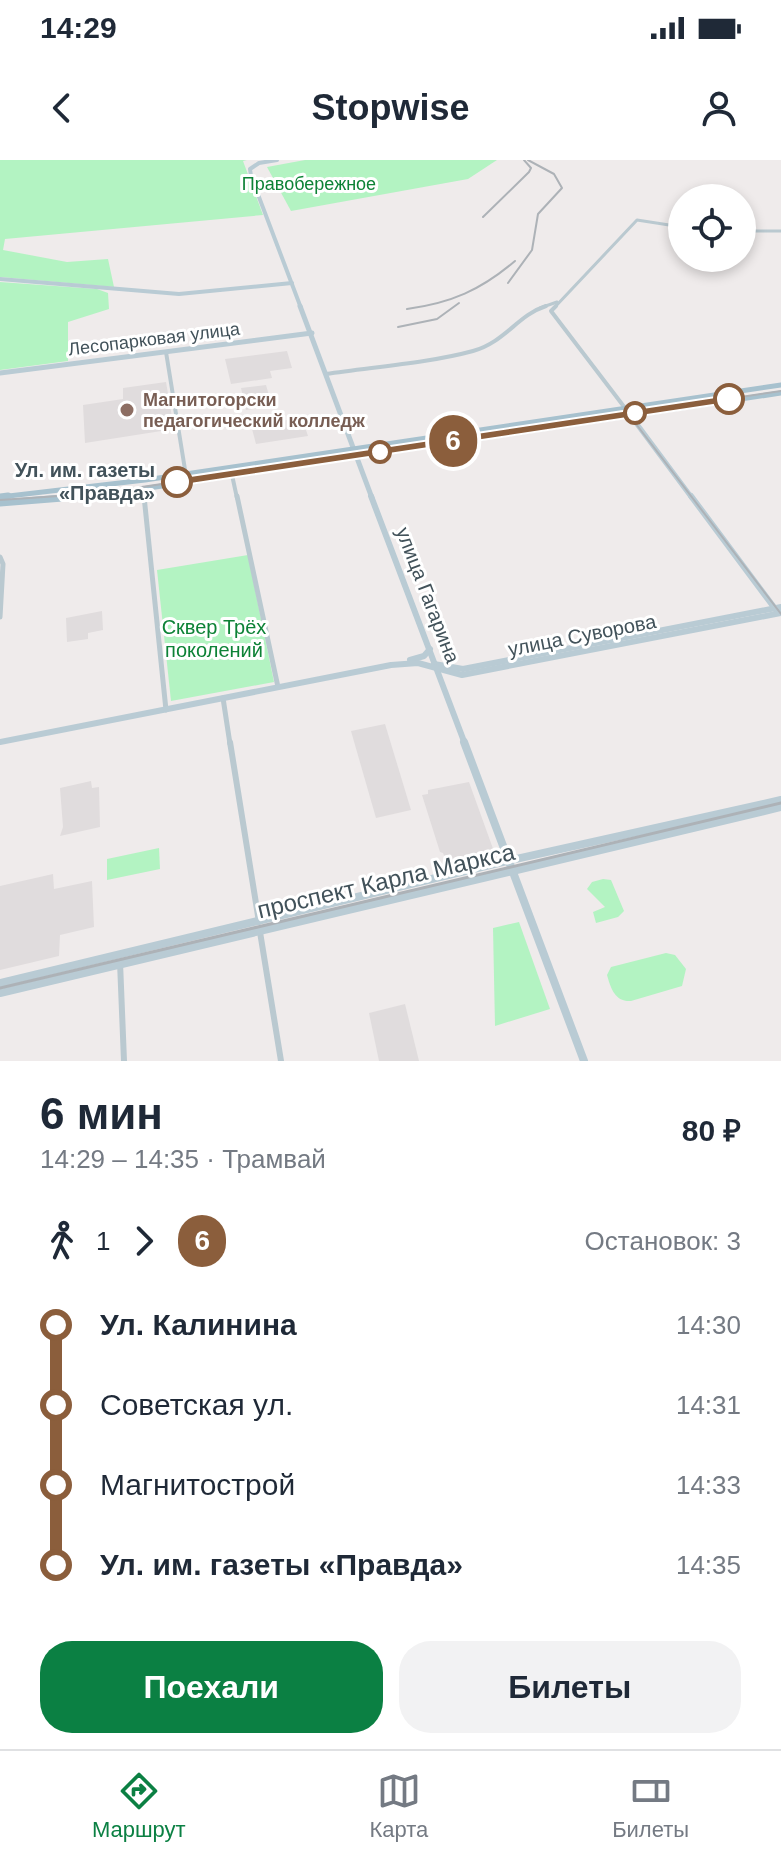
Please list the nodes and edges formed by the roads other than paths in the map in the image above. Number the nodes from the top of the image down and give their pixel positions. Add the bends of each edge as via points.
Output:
1 (277, 160) edge
2 (668, 225) edge
3 (756, 231) edge
4 (781, 231) edge
5 (0, 279) edge
6 (292, 283) junction
7 (558, 302) junction
8 (541, 307) junction
9 (551, 311) junction
10 (312, 333) junction
11 (166, 352) junction
12 (0, 373) edge
13 (326, 374) junction
14 (781, 385) edge
15 (781, 393) edge
16 (625, 408) junction
17 (631, 416) junction
18 (355, 453) junction
19 (185, 474) junction
20 (232, 475) junction
21 (187, 482) junction
22 (143, 489) junction
23 (0, 500) edge
24 (0, 557) edge
25 (779, 611) edge
26 (0, 617) edge
27 (605, 644) junction
28 (430, 648) junction
29 (415, 659) junction
30 (391, 665) junction
31 (437, 667) junction
32 (462, 675) junction
33 (278, 687) junction
34 (444, 687) junction
35 (223, 698) junction
36 (166, 710) junction
37 (0, 742) edge
38 (781, 800) edge
39 (781, 807) edge
40 (509, 860) junction
41 (514, 872) junction
42 (259, 926) junction
43 (120, 960) junction
44 (0, 983) edge
45 (0, 993) edge
46 (124, 1061) edge
47 (281, 1061) edge
48 (584, 1061) edge

1 - 6 main road, улица Гагарина via 256,164 250,171
2 - 7 street via 637,220
3 - 4 street
5 - 6 main road via 166,294
6 - 10 main road, улица Гагарина
7 - 8 street
7 - 9 street
8 - 9 street
8 - 13 street via 498,341 474,351
9 - 16 street
10 - 11 main road, Лесопарковая улица
10 - 13 main road, улица Гагарина
11 - 12 main road, Лесопарковая улица
11 - 19 street
13 - 18 main road, улица Гагарина
14 - 16 main road
15 - 17 main road
16 - 17 main road
16 - 18 main road
17 - 18 main road
17 - 25 main road
18 - 19 main road
18 - 20 main road
18 - 28 main road, улица Гагарина
19 - 21 street
19 - 23 main road
20 - 21 main road
20 - 33 street
21 - 22 main road
22 - 23 main road
22 - 36 street
24 - 26 street
25 - 27 main road, улица Суворова
27 - 31 main road, улица Суворова via 459,670
27 - 32 main road, улица Суворова
28 - 29 main road, улица Суворова
28 - 31 main road, улица Гагарина
29 - 30 main road, улица Суворова
29 - 31 main road, улица Суворова
30 - 31 main road, улица Суворова
30 - 33 main road, улица Суворова
31 - 32 main road, улица Суворова
31 - 34 main road, улица Гагарина
32 - 34 main road
33 - 35 main road, улица Суворова
34 - 40 main road, улица Гагарина
35 - 36 main road, улица Суворова
35 - 42 street
36 - 37 main road, улица Суворова
38 - 40 main road, проспект Карла Маркса
39 - 41 main road, проспект Карла Маркса
40 - 41 main road, улица Гагарина
40 - 42 main road, проспект Карла Маркса
41 - 42 main road, проспект Карла Маркса
41 - 48 main road, улица Гагарина
42 - 43 main road, проспект Карла Маркса
42 - 47 street
43 - 44 main road, проспект Карла Маркса
43 - 45 main road, проспект Карла Маркса
43 - 46 street

